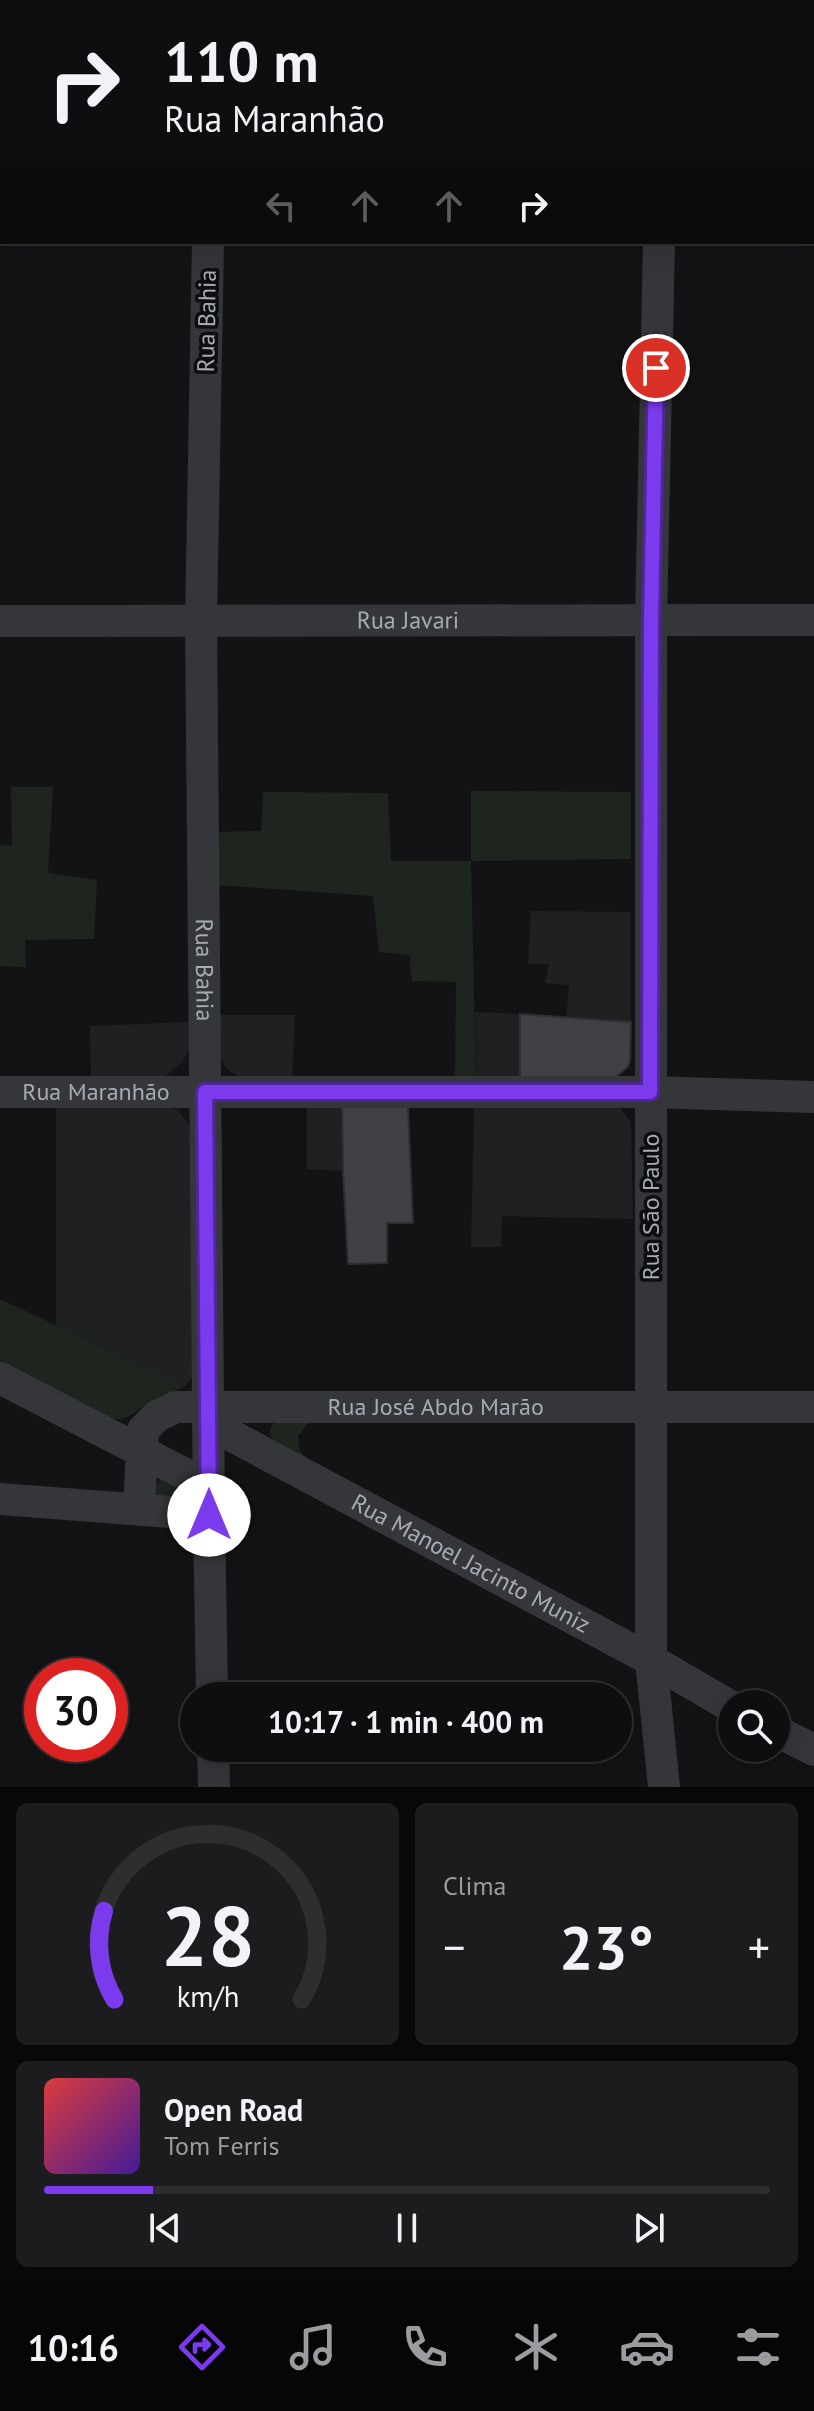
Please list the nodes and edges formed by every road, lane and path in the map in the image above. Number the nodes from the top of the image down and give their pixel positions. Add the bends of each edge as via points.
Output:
1 (208, 244) edge
2 (659, 244) edge
3 (651, 620) junction
4 (814, 620) edge
5 (0, 621) edge
6 (201, 621) junction
7 (0, 1092) edge
8 (205, 1092) junction
9 (650, 1092) junction
10 (814, 1097) edge
11 (0, 1378) edge
12 (651, 1407) junction
13 (814, 1407) edge
14 (272, 1408) junction
15 (208, 1415) junction
16 (142, 1452) junction
17 (266, 1454) junction
18 (0, 1499) edge
19 (208, 1501) junction
20 (136, 1509) junction
21 (651, 1660) junction
22 (212, 1682) edge
23 (718, 1699) edge
24 (790, 1723) edge
25 (814, 1724) edge
26 (790, 1738) edge
27 (814, 1750) edge
28 (213, 1762) edge
29 (214, 1787) edge
30 (664, 1787) edge

1 - 6 street, Rua Bahia
2 - 3 street, Rua São Paulo
3 - 4 street, Rua Javari
3 - 6 street, Rua Javari
3 - 9 street, Rua São Paulo
5 - 6 street, Rua Javari
6 - 8 street, Rua Bahia
7 - 8 street, Rua Maranhão
8 - 9 street, Rua Maranhão
8 - 15 street, Rua Bahia
9 - 10 street, Rua Maranhão
9 - 12 street, Rua São Paulo
11 - 16 street
12 - 13 street, Rua José Abdo Marão
12 - 14 street, Rua José Abdo Marão
12 - 21 street, Rua São Paulo
14 - 15 street, Rua José Abdo Marão
14 - 17 street via 259,1417 255,1429
15 - 16 street, Rua José Abdo Marão via 176,1407 157,1416 143,1430
15 - 17 street, Rua Manoel Jacinto Muniz
15 - 19 street, Rua Bahia
16 - 19 street
16 - 20 street, Rua José Abdo Marão
17 - 21 street, Rua Manoel Jacinto Muniz
18 - 20 street
19 - 20 street
19 - 22 street, Rua Bahia
21 - 23 street, Rua Manoel Jacinto Muniz
21 - 30 street, Rua São Paulo
24 - 25 street
26 - 27 street
28 - 29 street

